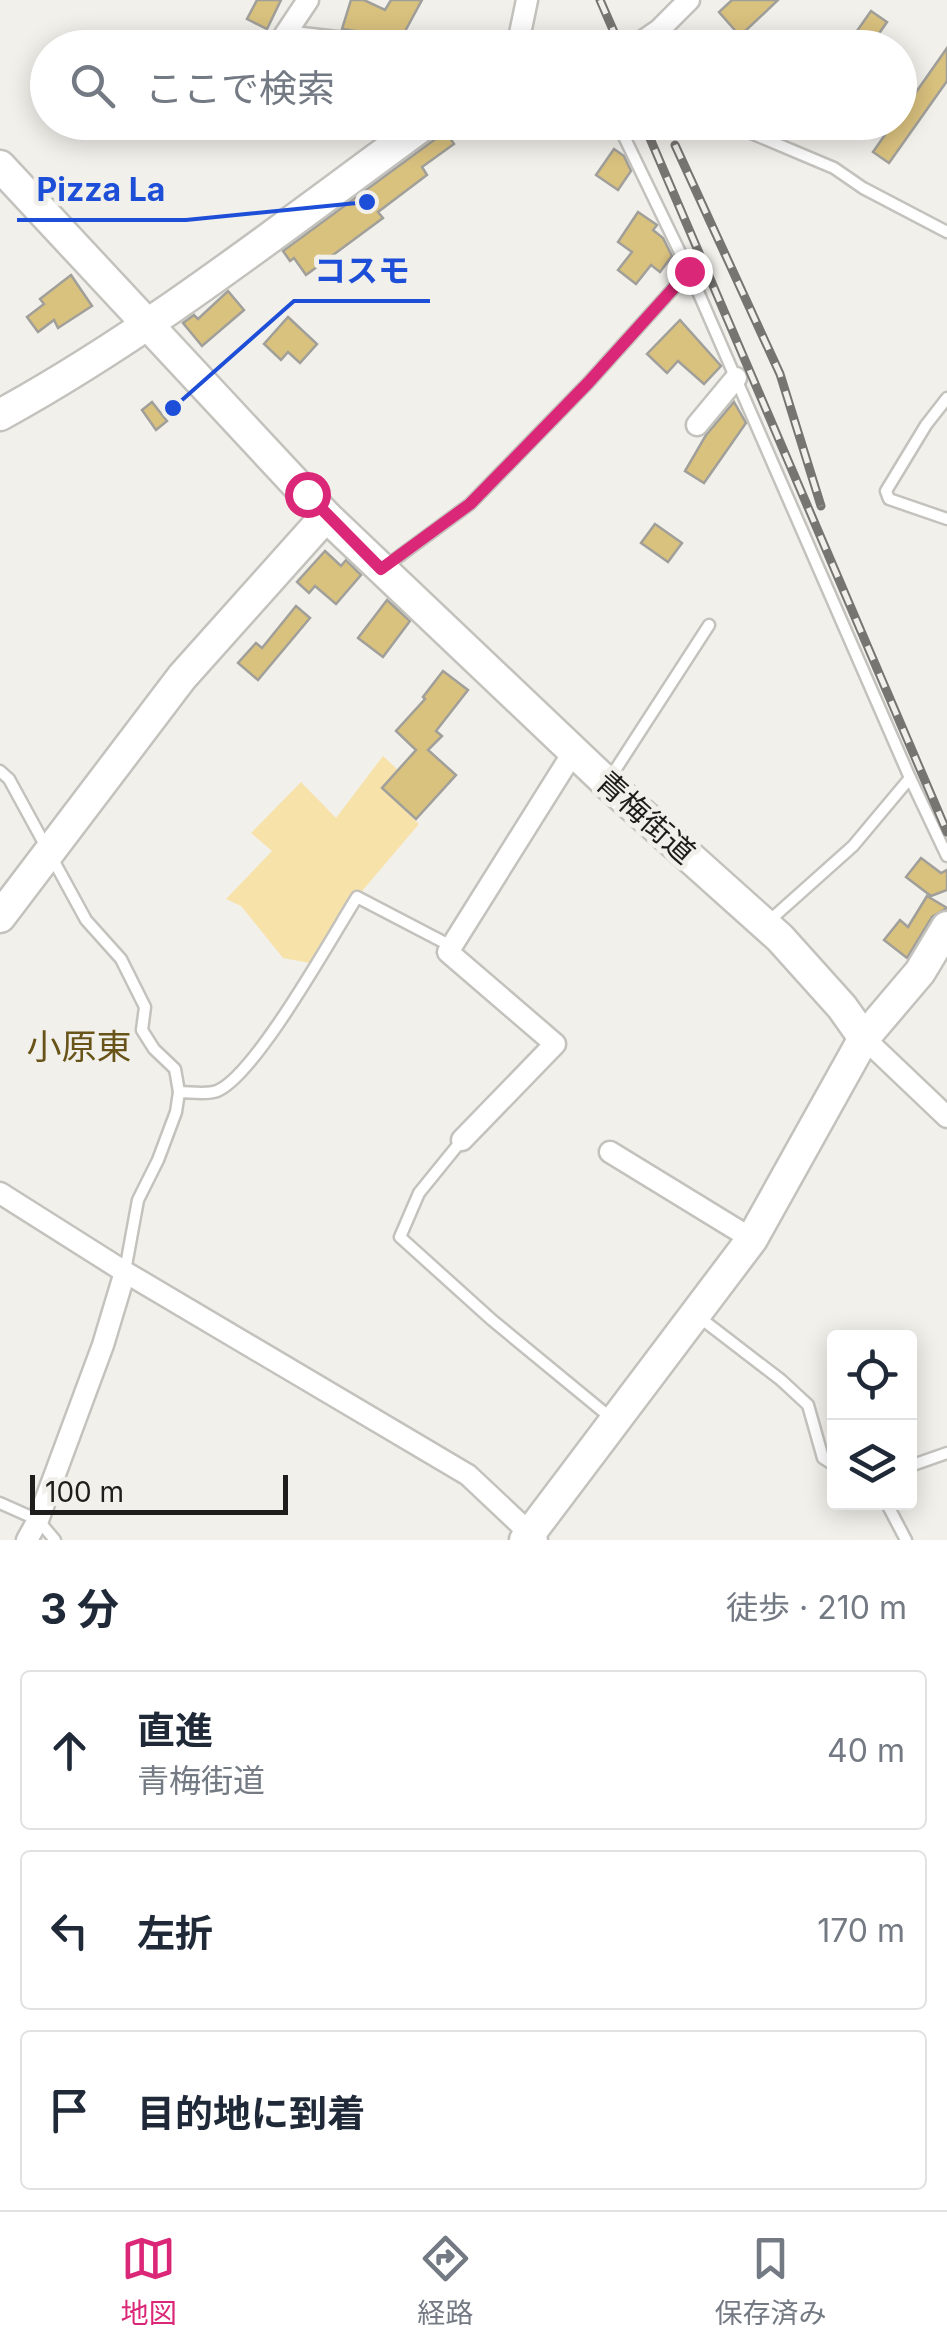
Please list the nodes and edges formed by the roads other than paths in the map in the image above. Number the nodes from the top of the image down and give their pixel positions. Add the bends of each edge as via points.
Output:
1 (308, 0) edge
2 (527, 0) edge
3 (689, 0) edge
4 (288, 30) edge
5 (521, 30) edge
6 (657, 30) edge
7 (402, 140) edge
8 (626, 140) edge
9 (768, 140) edge
10 (0, 166) edge
11 (947, 232) edge
12 (689, 271) junction
13 (148, 324) junction
14 (736, 378) junction
15 (947, 398) edge
16 (0, 414) edge
17 (697, 426) dead end
18 (326, 516) junction
19 (947, 520) edge
20 (381, 569) junction
21 (708, 625) dead end
22 (574, 751) junction
23 (0, 771) edge
24 (910, 778) junction
25 (607, 782) junction
26 (48, 856) junction
27 (947, 856) edge
28 (0, 916) edge
29 (765, 924) junction
30 (947, 927) edge
31 (452, 946) junction
32 (864, 1038) junction
33 (179, 1092) junction
34 (947, 1117) edge
35 (462, 1140) joint
36 (610, 1152) dead end
37 (0, 1193) edge
38 (752, 1239) junction
39 (125, 1272) junction
40 (695, 1314) junction
41 (616, 1422) junction
42 (947, 1453) edge
43 (827, 1461) edge
44 (917, 1464) edge
45 (0, 1503) edge
46 (890, 1510) edge
47 (38, 1520) junction
48 (530, 1538) edge
49 (27, 1540) edge
50 (55, 1540) edge
51 (906, 1540) edge

1 - 4 street
2 - 5 street
3 - 6 street
7 - 13 main road
8 - 12 lane
9 - 11 lane via 834,168
10 - 13 main road, 青梅街道
12 - 14 lane
12 - 20 lane via 470,504
13 - 16 main road via 76,374
13 - 18 main road, 青梅街道
14 - 17 street
14 - 24 lane
15 - 19 lane via 886,491 889,499
18 - 20 main road, 青梅街道
18 - 26 main road via 182,677
20 - 22 main road, 青梅街道
21 - 25 lane
22 - 25 main road, 青梅街道
22 - 31 street
23 - 26 lane
24 - 27 lane
24 - 29 lane via 854,846
25 - 29 main road, 青梅街道
26 - 28 main road
26 - 33 lane via 86,920 121,959 146,1007 142,1030 176,1069
29 - 32 main road, 青梅街道
30 - 32 main road via 920,972
31 - 33 lane via 357,897 254,1060 214,1093
31 - 35 street via 448,952 555,1044
32 - 34 street
32 - 38 main road
33 - 39 lane via 138,1200
35 - 41 lane via 419,1193 400,1237
36 - 38 street
37 - 39 street
38 - 40 main road
39 - 47 street
39 - 48 street via 468,1476
40 - 41 main road
40 - 43 lane via 808,1405
41 - 48 main road
42 - 44 lane
45 - 47 lane
46 - 51 lane
47 - 49 street
47 - 50 lane

